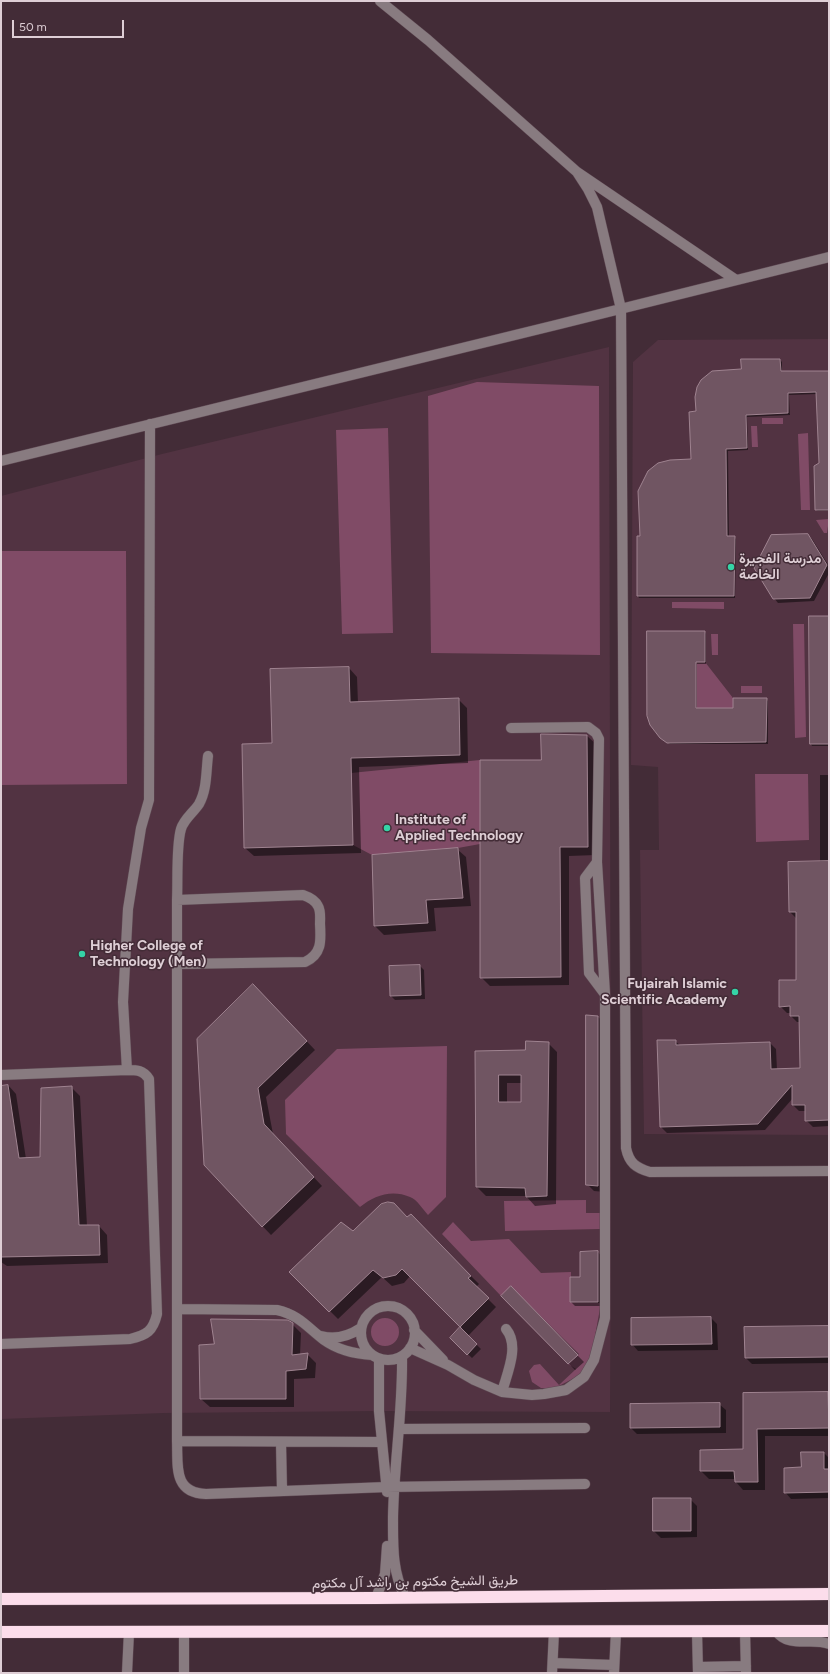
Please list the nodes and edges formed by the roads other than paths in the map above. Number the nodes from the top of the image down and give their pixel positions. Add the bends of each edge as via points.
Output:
1 (380, 1) edge
2 (577, 172) junction
3 (829, 257) edge
4 (736, 280) junction
5 (622, 309) junction
6 (150, 424) junction
7 (1, 461) edge
8 (511, 728) dead end
9 (208, 756) dead end
10 (597, 862) junction
11 (177, 900) junction
12 (178, 964) junction
13 (605, 994) junction
14 (127, 1070) junction
15 (1, 1075) edge
16 (829, 1171) edge
17 (178, 1310) junction
18 (361, 1328) junction
19 (506, 1329) dead end
20 (414, 1330) junction
21 (318, 1334) junction
22 (1, 1344) edge
23 (410, 1348) junction
24 (402, 1356) junction
25 (376, 1357) junction
26 (448, 1365) junction
27 (502, 1392) junction
28 (399, 1428) junction
29 (585, 1428) dead end
30 (177, 1441) junction
31 (281, 1442) junction
32 (382, 1442) junction
33 (585, 1484) dead end
34 (390, 1487) junction
35 (282, 1491) junction
36 (1, 1593) edge
37 (829, 1594) edge
38 (405, 1597) junction
39 (376, 1598) junction
40 (7, 1599) edge
41 (616, 1631) junction
42 (697, 1631) junction
43 (745, 1631) junction
44 (776, 1631) junction
45 (829, 1631) edge
46 (1, 1632) edge
47 (129, 1632) junction
48 (184, 1632) junction
49 (554, 1632) junction
50 (829, 1644) edge
51 (552, 1668) edge
52 (614, 1669) edge
53 (746, 1669) edge
54 (698, 1670) edge
55 (127, 1673) edge
56 (184, 1673) edge

1 - 2 street via 428,40
2 - 4 street
2 - 5 street via 597,207
3 - 4 street
4 - 5 street
5 - 6 street
5 - 16 street via 627,1154 633,1165 650,1172
6 - 7 street
6 - 14 street via 149,800 141,828 128,909 123,1002
8 - 10 street via 588,727 600,739
9 - 11 street via 204,793 181,829
10 - 13 street
10 - 13 street via 585,878 589,973
11 - 12 street
11 - 12 street via 303,895 314,900 318,906 321,942 316,954 305,962
12 - 17 street
13 - 27 street via 606,1318 594,1360 584,1377 566,1390 532,1395
14 - 15 street
14 - 22 street via 144,1073 150,1088 157,1314 153,1327 141,1337 130,1339
17 - 21 street via 277,1310 302,1320
17 - 30 street
18 - 20 street via 367,1316 374,1310 391,1306 407,1314
18 - 21 street via 345,1337
18 - 25 street via 365,1349
19 - 27 street via 510,1334 512,1351
20 - 23 street
20 - 26 street
21 - 25 street via 325,1341 343,1350
23 - 24 street
23 - 26 street
24 - 25 street via 387,1360
24 - 28 street
25 - 32 street
26 - 27 street
28 - 29 street
28 - 34 street
30 - 31 street
30 - 35 street via 178,1475 185,1488 192,1492 206,1494
31 - 32 street
31 - 35 street
32 - 34 street
33 - 34 street
34 - 35 street
34 - 38 street via 396,1576
34 - 39 street via 386,1565 383,1582
36 - 40 street
37 - 38 highway, طريق الشيخ مكتوم بن راشد آل مكتوم
38 - 39 highway, طريق الشيخ مكتوم بن راشد آل مكتوم
39 - 40 highway, طريق الشيخ مكتوم بن راشد آل مكتوم
41 - 42 highway
41 - 49 highway
41 - 52 street
42 - 43 highway
42 - 54 street
43 - 44 highway
43 - 53 street
44 - 45 highway
44 - 50 street via 787,1640
46 - 47 highway
47 - 48 highway
47 - 55 street
48 - 49 highway
48 - 56 street
49 - 51 street
51 - 52 street
53 - 54 street

